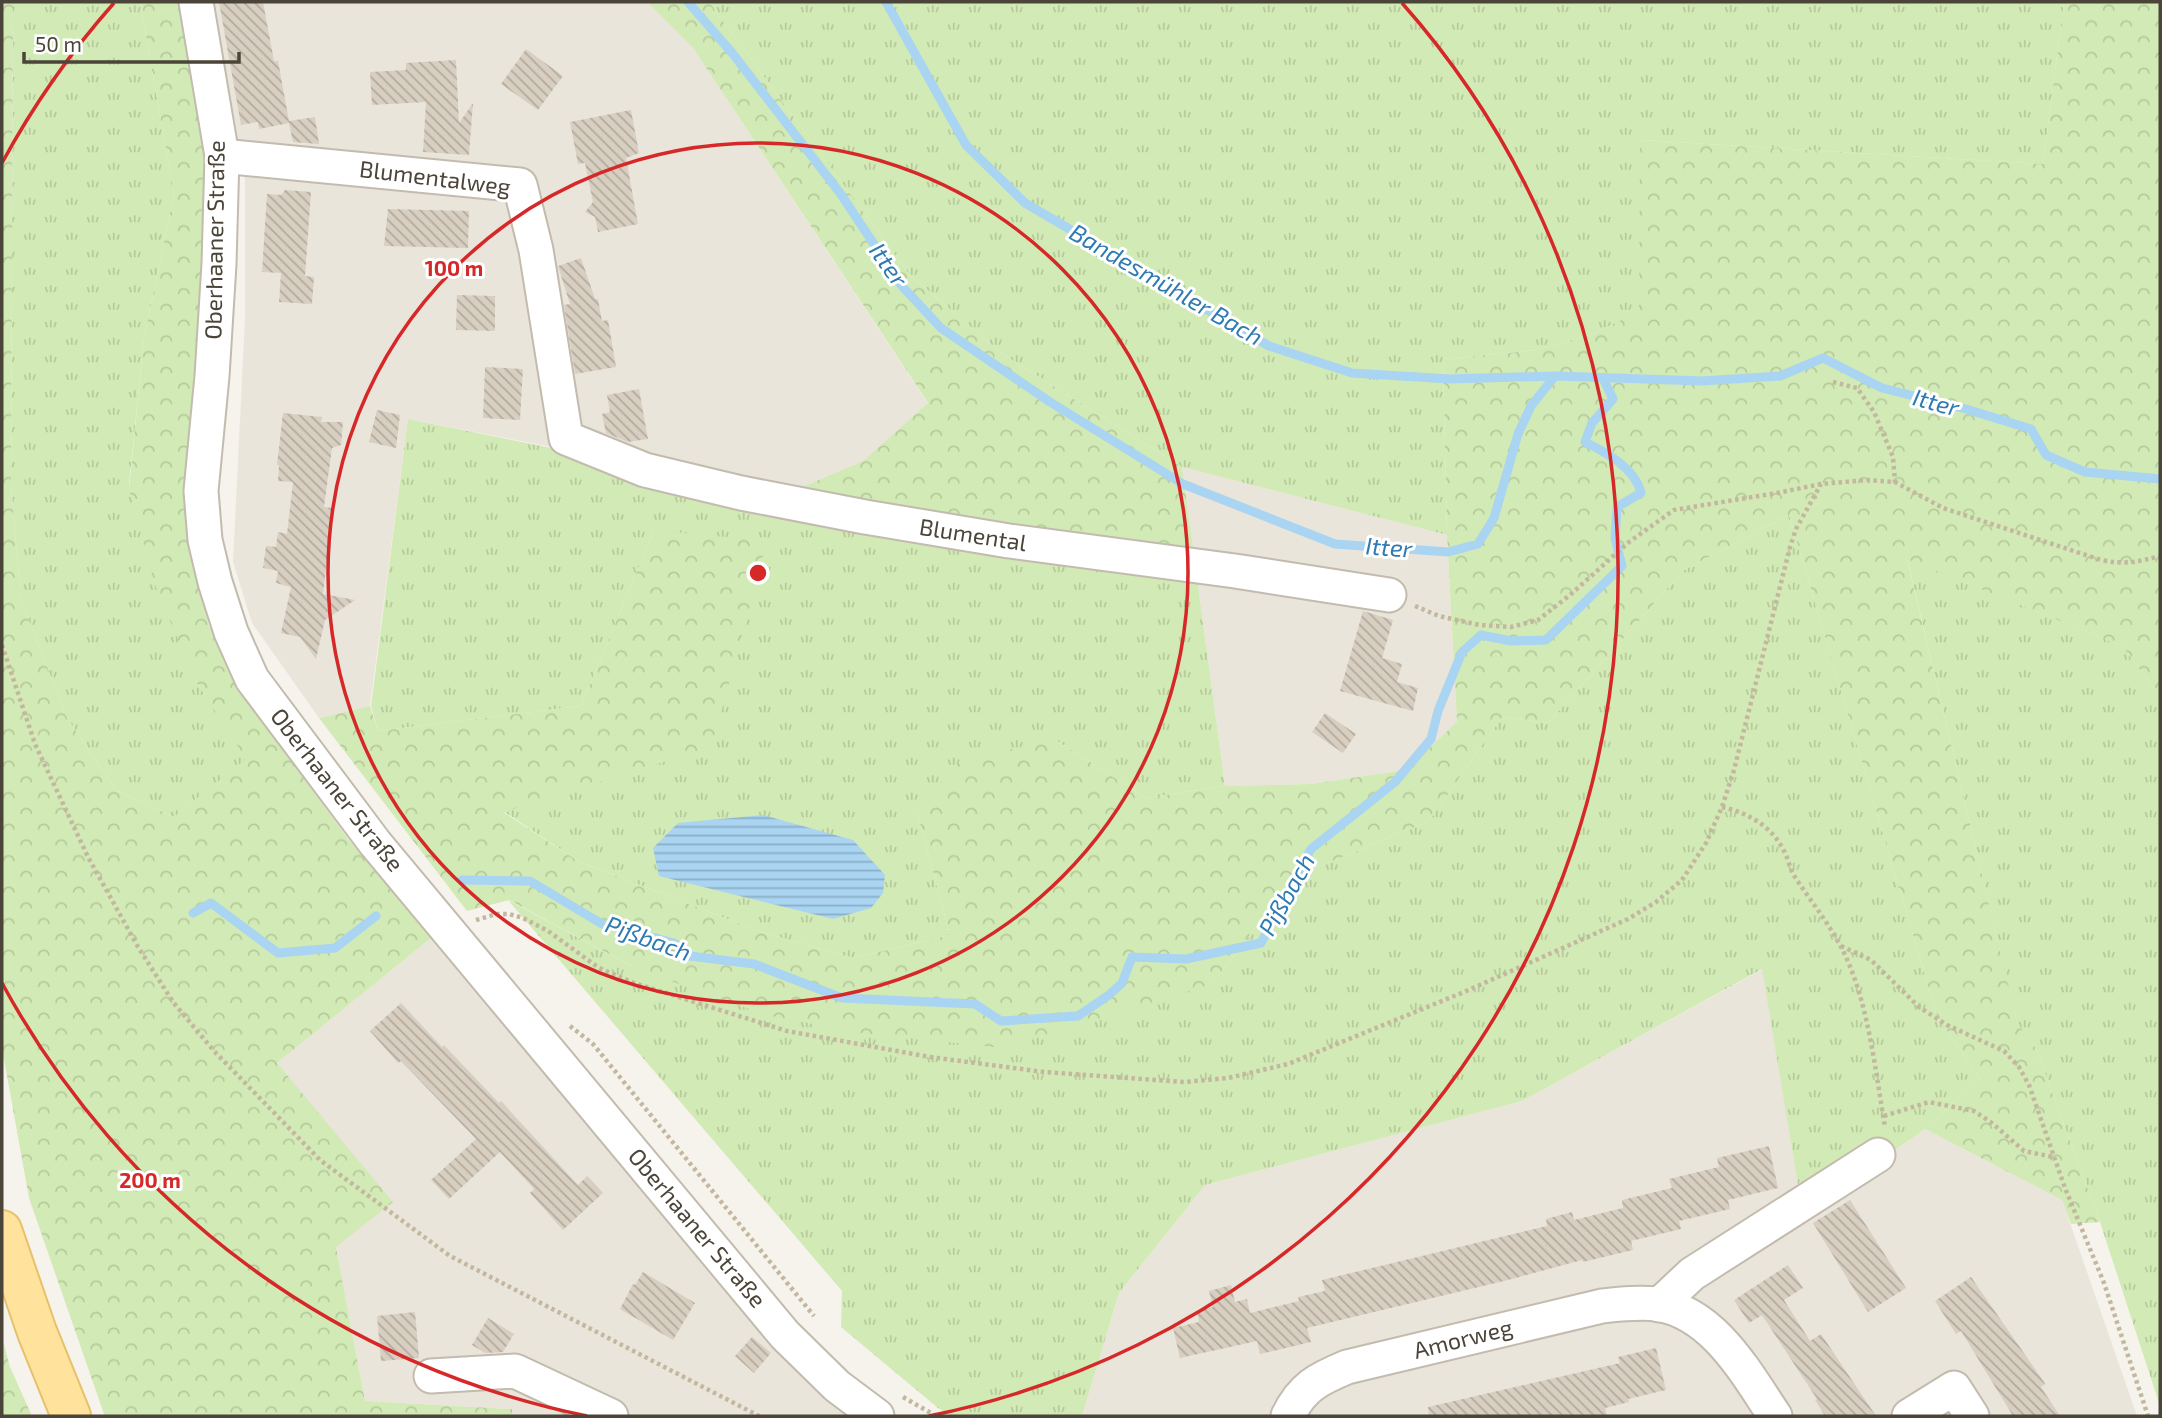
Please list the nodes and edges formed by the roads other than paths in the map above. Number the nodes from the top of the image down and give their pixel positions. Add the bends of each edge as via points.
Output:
1 (196, 2) edge
2 (222, 156) junction
3 (566, 438) joint
4 (1389, 595) road end
5 (1878, 1155) dead end
6 (2, 1230) edge
7 (1659, 1305) junction
8 (431, 1376) dead end
9 (886, 1404) edge
10 (71, 1416) edge
11 (611, 1416) edge
12 (1287, 1416) edge
13 (1776, 1416) edge
14 (1909, 1416) edge
15 (1972, 1416) edge

1 - 2 street, Oberhaaner Straße
2 - 3 street, Blumentalweg via 520,185 536,250
2 - 9 street, Oberhaaner Straße via 212,376 201,491 215,582 252,679 375,843 799,1350 837,1386
3 - 4 street, Blumental via 645,470 865,517
5 - 7 street via 1692,1274
6 - 10 main road
7 - 12 street, Amorweg via 1602,1306 1348,1367 1307,1388
7 - 13 street, Amorweg via 1678,1310 1717,1336
8 - 11 street via 515,1371
14 - 15 street via 1954,1388

